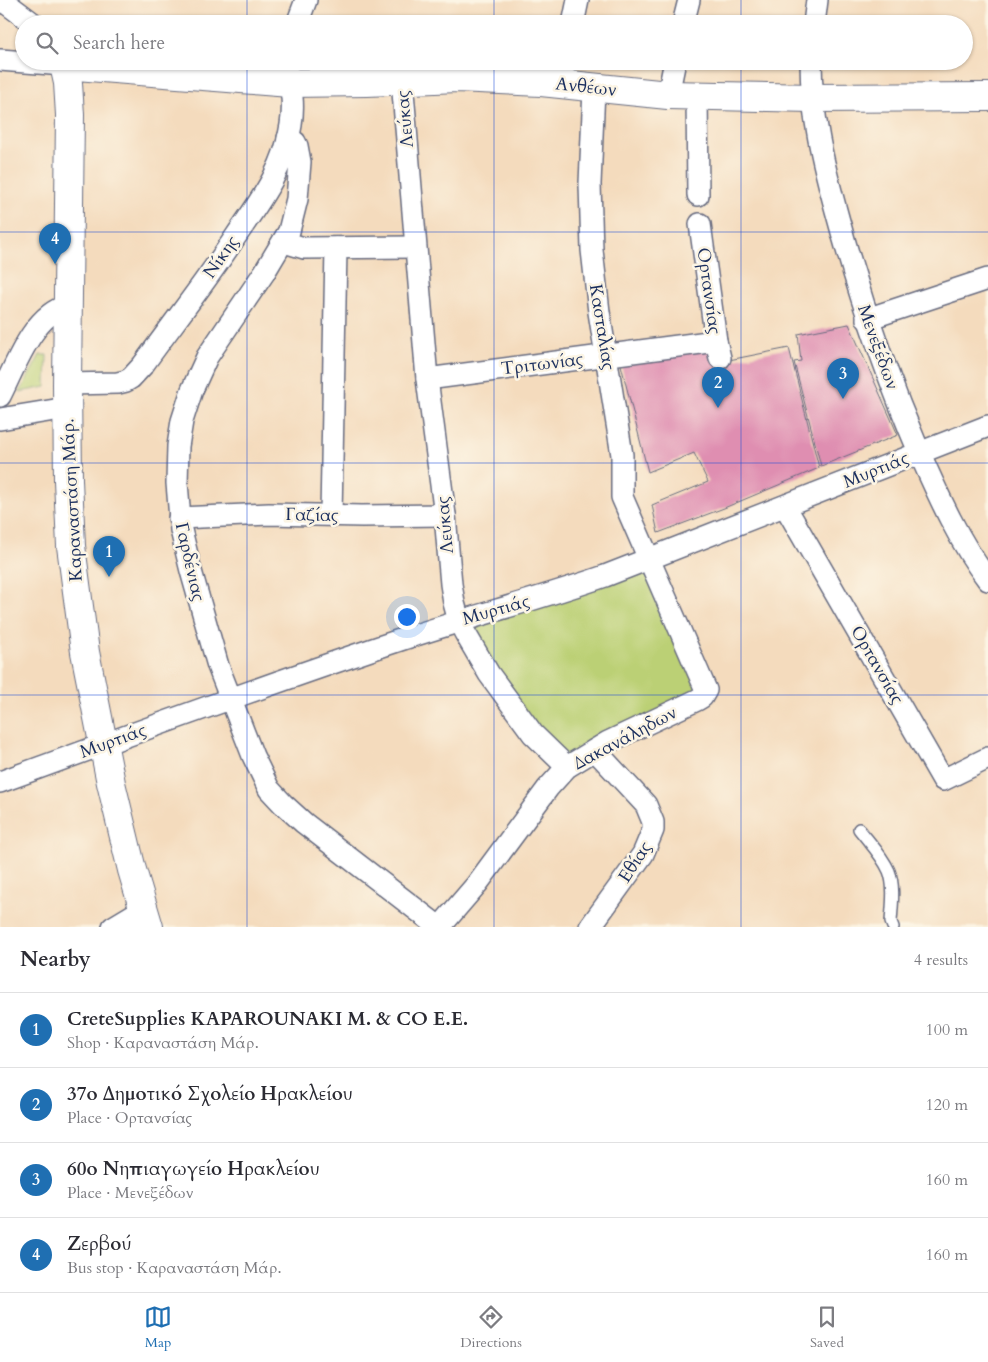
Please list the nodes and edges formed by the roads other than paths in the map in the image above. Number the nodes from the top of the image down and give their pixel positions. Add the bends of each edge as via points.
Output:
1 (2, 0) edge
2 (306, 0) edge
3 (578, 0) edge
4 (689, 0) edge
5 (817, 0) edge
6 (22, 15) edge
7 (300, 15) edge
8 (575, 15) edge
9 (686, 15) edge
10 (815, 15) edge
11 (0, 60) edge
12 (15, 61) edge
13 (65, 70) edge
14 (238, 70) edge
15 (673, 70) edge
16 (811, 70) edge
17 (288, 72) edge
18 (563, 73) edge
19 (402, 80) junction
20 (594, 88) junction
21 (668, 95) junction
22 (697, 95) junction
23 (988, 97) edge
24 (812, 98) junction
25 (288, 138) junction
26 (698, 195) dead end
27 (700, 224) dead end
28 (284, 242) junction
29 (415, 247) junction
30 (336, 248) junction
31 (988, 279) edge
32 (67, 306) junction
33 (867, 319) junction
34 (718, 350) joint
35 (606, 356) junction
36 (427, 379) junction
37 (0, 396) edge
38 (67, 396) junction
39 (0, 419) edge
40 (988, 426) edge
41 (920, 452) junction
42 (785, 506) junction
43 (330, 515) junction
44 (445, 516) junction
45 (179, 518) junction
46 (650, 558) junction
47 (988, 580) edge
48 (459, 621) junction
49 (231, 699) junction
50 (103, 744) junction
51 (595, 750) junction
52 (988, 758) edge
53 (567, 768) junction
54 (0, 782) edge
55 (859, 829) dead end
56 (146, 918) edge
57 (113, 927) edge
58 (440, 927) edge
59 (590, 927) edge
60 (893, 927) edge

1 - 6 street
2 - 7 street
3 - 8 street
4 - 9 street
5 - 10 street
11 - 12 street
13 - 32 street, Καραναστάση Μάρ. via 70,115
14 - 17 street, Ανθέων
15 - 21 street
16 - 24 street, Μενεξέδων
17 - 19 street, Ανθέων via 328,83
17 - 25 street, Νίκης via 293,104
18 - 19 street, Ανθέων
18 - 20 street, Ανθέων
19 - 29 street, Λεύκας
20 - 21 street, Ανθέων
20 - 35 street, Κασταλίας via 590,184 592,250
21 - 22 street, Ανθέων
22 - 24 street, Ανθέων
22 - 26 street
23 - 24 street, Ανθέων
24 - 33 street, Μενεξέδων via 826,170
25 - 28 street, Γαρδένιας via 297,146 300,162 297,199
25 - 38 street, Νίκης via 280,166 263,196 137,372 118,383
27 - 34 street, Ορτανσίας
28 - 30 street via 304,248
28 - 45 street, Γαρδένιας via 211,351 192,390 178,446
29 - 30 street
29 - 36 street, Λεύκας
30 - 43 street
31 - 33 street
32 - 37 street via 40,322
32 - 38 street, Καραναστάση Μάρ.
33 - 41 street, Μενεξέδων
34 - 35 street, Τριτωνίας
35 - 36 street, Τριτωνίας
35 - 46 street, Κασταλίας via 622,455 622,497
36 - 44 street, Λεύκας
38 - 39 street, Νίκης
38 - 50 street, Καραναστάση Μάρ. via 69,516 74,574
40 - 41 street, Μυρτιάς
41 - 42 street, Μυρτιάς
41 - 47 street, Μενεξέδων via 954,526
42 - 46 street, Μυρτιάς
42 - 52 street, Ορτανσίας via 943,780
43 - 44 street, Γαζίας
43 - 45 street, Γαζίας
44 - 48 street, Λεύκας via 450,584
45 - 49 street, Γαρδένιας via 201,609
46 - 48 street, Μυρτιάς via 573,587
46 - 51 street, Δακανάληδων via 706,690 702,697
48 - 49 street, Μυρτιάς
48 - 53 street, Λεύκας via 508,700 533,734
49 - 50 street, Μυρτιάς
49 - 58 street, Γαρδένιας via 259,770 276,797 332,845
50 - 54 street, Μυρτιάς
50 - 56 street, Καραναστάση Μάρ.
51 - 53 street, Δακανάληδων
51 - 59 street, Εθίας via 646,805 654,822 643,854
53 - 58 street, Δακανάληδων
55 - 60 lane via 889,871
56 - 57 street

